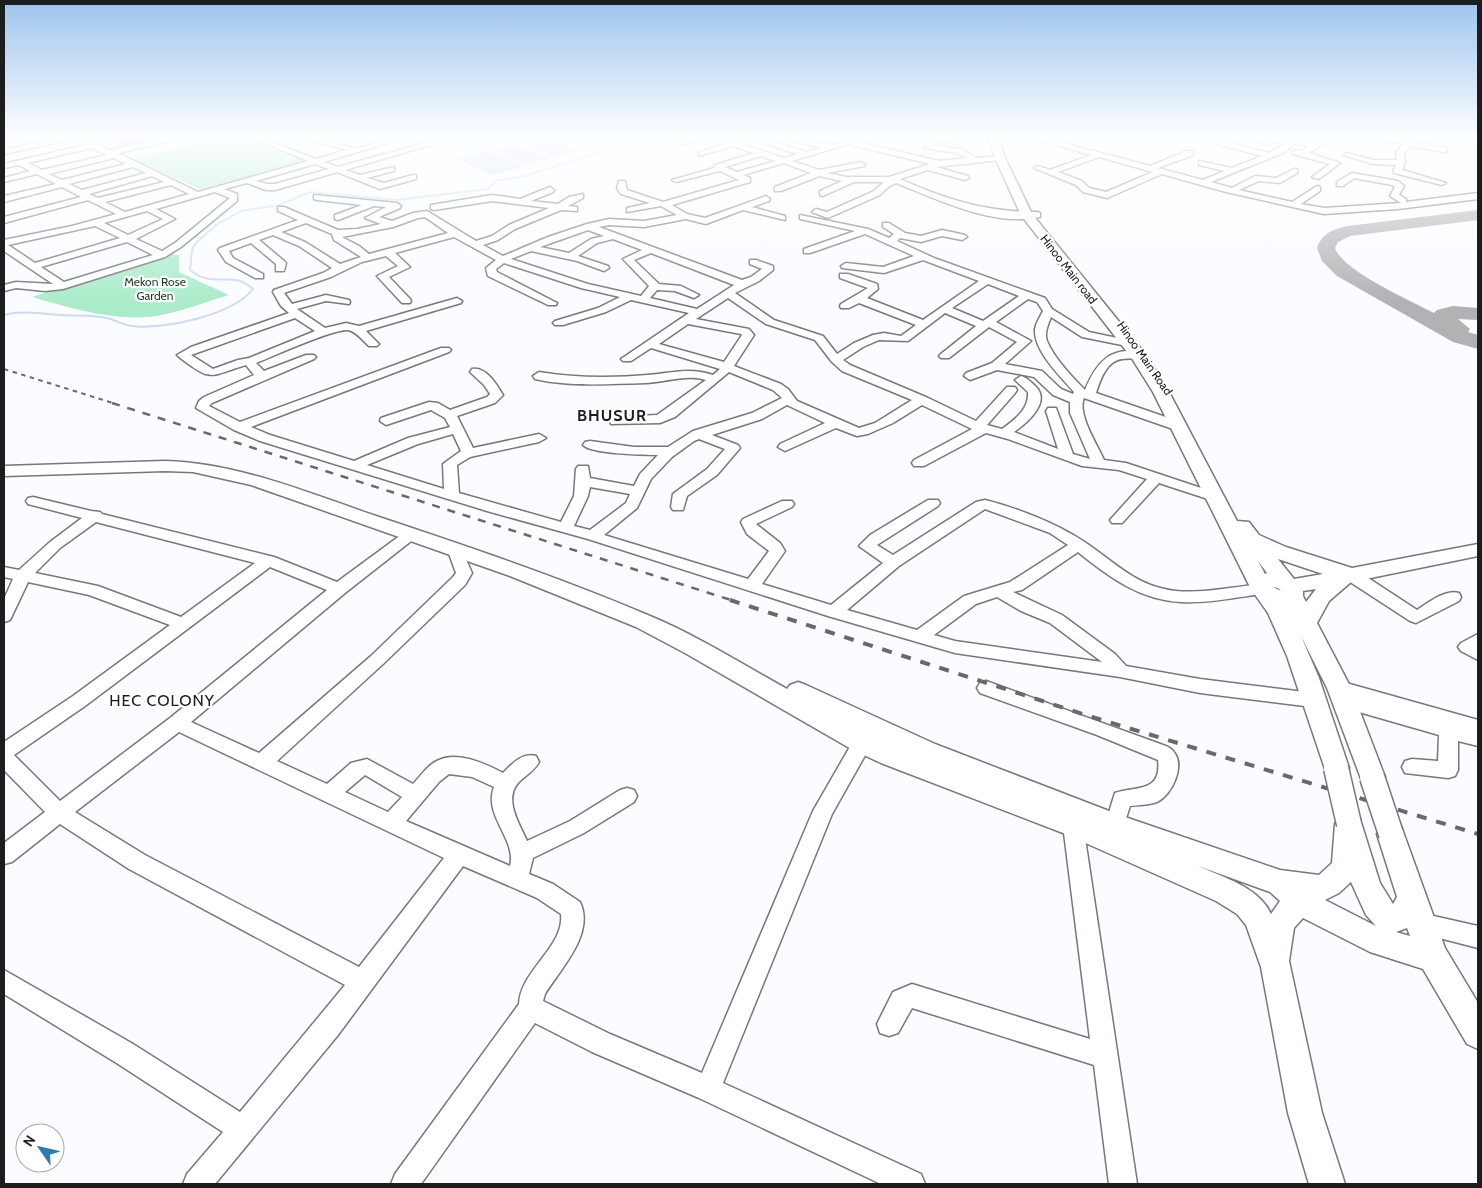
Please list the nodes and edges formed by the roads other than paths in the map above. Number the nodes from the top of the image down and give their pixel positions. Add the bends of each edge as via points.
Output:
1 (30, 192) edge
2 (124, 192) edge
3 (193, 192) edge
4 (202, 192) edge
5 (224, 192) edge
6 (544, 192) edge
7 (624, 192) edge
8 (701, 192) edge
9 (878, 192) edge
10 (927, 192) edge
11 (1019, 192) edge
12 (1023, 192) edge
13 (1096, 192) edge
14 (1116, 192) edge
15 (1242, 192) edge
16 (1252, 192) edge
17 (1312, 192) edge
18 (1396, 192) edge
19 (81, 193) edge
20 (196, 194) junction
21 (1477, 194) edge
22 (4, 199) edge
23 (94, 199) junction
24 (766, 199) dead end
25 (1403, 201) junction
26 (520, 202) junction
27 (373, 203) junction
28 (577, 203) junction
29 (662, 204) junction
30 (1295, 204) junction
31 (434, 207) dead end
32 (147, 208) junction
33 (558, 208) junction
34 (745, 208) junction
35 (630, 210) dead end
36 (811, 210) dead end
37 (726, 214) junction
38 (124, 215) junction
39 (1032, 215) junction
40 (684, 216) junction
41 (338, 217) dead end
42 (803, 217) dead end
43 (370, 218) junction
44 (782, 218) dead end
45 (743, 219) dead end
46 (4, 220) edge
47 (305, 220) junction
48 (96, 222) junction
49 (393, 224) junction
50 (886, 225) dead end
51 (588, 227) junction
52 (865, 230) junction
53 (271, 231) junction
54 (333, 232) junction
55 (455, 234) junction
56 (962, 237) dead end
57 (130, 238) junction
58 (895, 238) junction
59 (252, 239) junction
60 (613, 241) junction
61 (4, 243) edge
62 (476, 244) junction
63 (4, 247) edge
64 (532, 248) junction
65 (651, 250) junction
66 (807, 251) dead end
67 (387, 252) junction
68 (162, 255) junction
69 (367, 257) junction
70 (570, 257) junction
71 (922, 257) junction
72 (503, 260) junction
73 (752, 262) dead end
74 (35, 266) junction
75 (339, 268) junction
76 (604, 268) dead end
77 (280, 269) dead end
78 (45, 274) junction
79 (258, 276) dead end
80 (987, 280) junction
81 (742, 284) junction
82 (63, 286) junction
83 (6, 287) edge
84 (655, 287) junction
85 (728, 293) junction
86 (694, 295) dead end
87 (1027, 295) junction
88 (631, 296) junction
89 (644, 299) junction
90 (859, 299) junction
91 (406, 301) dead end
92 (457, 301) dead end
93 (345, 302) dead end
94 (552, 303) dead end
95 (845, 306) dead end
96 (944, 309) junction
97 (1048, 310) junction
98 (293, 311) junction
99 (698, 312) junction
100 (686, 320) junction
101 (559, 323) dead end
102 (986, 323) junction
103 (924, 324) junction
104 (358, 330) junction
105 (324, 332) junction
106 (373, 344) dead end
107 (652, 344) junction
108 (1132, 349) junction
109 (445, 350) dead end
110 (945, 356) dead end
111 (310, 357) dead end
112 (627, 359) dead end
113 (836, 360) junction
114 (250, 361) junction
115 (996, 366) junction
116 (728, 368) junction
117 (476, 372) dead end
118 (539, 376) dead end
119 (970, 376) dead end
120 (260, 377) junction
121 (715, 379) junction
122 (1021, 380) dead end
123 (1011, 390) dead end
124 (1082, 396) junction
125 (788, 400) junction
126 (924, 401) junction
127 (1052, 411) dead end
128 (449, 415) junction
129 (386, 421) dead end
130 (616, 421) dead end
131 (835, 423) junction
132 (1178, 426) junction
133 (239, 427) junction
134 (981, 428) junction
135 (457, 429) junction
136 (1005, 433) junction
137 (698, 434) junction
138 (538, 438) dead end
139 (590, 446) dead end
140 (785, 448) dead end
141 (672, 451) junction
142 (468, 453) junction
143 (1067, 457) junction
144 (919, 464) dead end
145 (1099, 464) junction
146 (4, 465) edge
147 (356, 465) junction
148 (4, 471) edge
149 (1155, 479) junction
150 (638, 490) junction
151 (452, 495) junction
152 (1214, 497) junction
153 (33, 501) dead end
154 (933, 503) dead end
155 (787, 504) dead end
156 (678, 507) dead end
157 (95, 516) junction
158 (1117, 520) dead end
159 (566, 528) junction
160 (406, 529) junction
161 (1245, 532) junction
162 (593, 536) junction
163 (1079, 545) junction
164 (1478, 550) edge
165 (456, 551) junction
166 (268, 561) junction
167 (893, 562) junction
168 (4, 572) edge
169 (24, 574) junction
170 (1350, 574) junction
171 (752, 586) junction
172 (338, 589) junction
173 (1276, 589) junction
174 (1000, 592) junction
175 (1453, 597) dead end
176 (834, 612) junction
177 (4, 616) edge
178 (1307, 621) junction
179 (182, 624) junction
180 (919, 637) junction
181 (1478, 640) edge
182 (1478, 654) edge
183 (1120, 671) junction
184 (986, 688) dead end
185 (1342, 695) junction
186 (1314, 700) junction
187 (177, 723) junction
188 (1478, 726) edge
189 (1448, 730) junction
190 (1478, 739) edge
191 (862, 743) junction
192 (4, 752) edge
193 (4, 758) edge
194 (528, 762) dead end
195 (261, 763) junction
196 (1412, 767) dead end
197 (506, 784) junction
198 (330, 794) junction
199 (415, 795) junction
200 (626, 796) dead end
201 (58, 812) junction
202 (392, 823) junction
203 (1349, 824) junction
204 (1073, 825) junction
205 (1115, 825) junction
206 (521, 854) junction
207 (4, 855) edge
208 (459, 855) junction
209 (517, 879) junction
210 (1301, 891) junction
211 (1411, 896) junction
212 (1420, 924) junction
213 (1478, 937) edge
214 (1433, 957) junction
215 (1276, 967) junction
216 (4, 981) edge
217 (363, 982) junction
218 (531, 1008) junction
219 (889, 1024) dead end
220 (1478, 1033) edge
221 (1103, 1054) junction
222 (708, 1089) junction
223 (243, 1130) junction
224 (197, 1184) edge
225 (405, 1184) edge
226 (911, 1184) edge
227 (1122, 1184) edge
228 (1326, 1184) edge

1 - 22 street
2 - 23 street
3 - 20 street
4 - 20 street
5 - 68 street via 234,196 234,200
6 - 26 street
7 - 29 street
8 - 29 street
9 - 36 street via 828,215
10 - 39 street via 967,208
11 - 39 main road, Hinoo Main road
12 - 39 main road, Hinoo Main Road
13 - 14 street via 1107,195
15 - 21 street via 1324,211 1398,206
16 - 30 street
17 - 30 street
18 - 25 street via 1394,196
19 - 23 street
20 - 32 street
21 - 25 street
23 - 38 street
23 - 46 street
24 - 34 street
25 - 30 street via 1345,207
26 - 31 street via 492,198
26 - 33 street
27 - 41 street
27 - 43 street via 397,206
27 - 47 street via 313,204 286,211
28 - 33 street
28 - 33 street via 572,199
28 - 51 street via 574,216
29 - 35 street
29 - 40 street
32 - 38 street
32 - 57 street via 170,219
33 - 62 street
34 - 37 street
34 - 44 street
37 - 40 street via 702,221
37 - 45 street
38 - 48 street
39 - 108 main road, Hinoo Main road
39 - 161 main road, Hinoo Main Road via 1111,307 1166,385
40 - 51 street via 644,224 609,222
42 - 52 street
43 - 49 street
43 - 54 street
47 - 53 street
47 - 54 street
48 - 57 street
48 - 61 street
49 - 54 street via 357,232
49 - 55 street via 425,214
50 - 58 street via 898,232
51 - 60 street
51 - 64 street
52 - 58 street
52 - 66 street
53 - 59 street
53 - 75 street via 302,244
54 - 69 street
55 - 62 street
55 - 67 street
56 - 58 street via 942,233 921,239
57 - 68 street
57 - 74 street
58 - 71 street
59 - 77 street via 281,262
59 - 79 street via 223,252 230,260
60 - 65 street
60 - 70 street via 592,242
62 - 72 street
63 - 74 street
64 - 70 street
64 - 72 street
65 - 81 street
65 - 84 street via 628,259
67 - 69 street
67 - 91 street via 405,267 382,277
68 - 82 street
69 - 75 street
70 - 76 street
71 - 80 street
71 - 90 street via 884,270 845,271 873,286
72 - 88 street via 585,286
72 - 94 street via 493,265 492,274
73 - 81 street via 769,268
74 - 78 street
75 - 98 street via 278,292
78 - 82 street
78 - 83 street
80 - 87 street
80 - 96 street
81 - 85 street
82 - 83 street
84 - 86 street via 670,286
84 - 89 street
85 - 99 street
85 - 113 street via 770,322 819,338
87 - 97 street via 1041,300
87 - 102 street
88 - 89 street
88 - 101 street via 602,310
89 - 99 street
90 - 95 street
90 - 103 street
92 - 104 street
93 - 98 street via 326,298
96 - 102 street
96 - 103 street
97 - 108 street via 1086,335
97 - 124 street via 1041,328 1042,340 1051,358
98 - 105 street
98 - 114 street via 183,355 214,373
99 - 100 street
100 - 107 street
100 - 116 street via 747,332
102 - 110 street
102 - 115 street via 1025,341
103 - 113 street via 904,339 877,338
104 - 105 street via 350,326
104 - 106 street
105 - 114 street
107 - 112 street
107 - 116 street
108 - 124 street via 1111,359
108 - 132 main road, Hinoo Main road via 1161,392
109 - 133 street
111 - 120 street
113 - 126 street via 846,368
114 - 120 street
115 - 119 street
115 - 124 street via 1038,374 1057,392
116 - 121 street
116 - 125 street via 781,389
117 - 128 street via 489,383 496,397
118 - 121 street via 563,380 647,379 697,373
120 - 133 street via 202,404 204,410
121 - 130 street via 666,417
122 - 136 street via 1034,391 1032,408
123 - 134 street
124 - 132 street
124 - 145 street via 1076,413
125 - 131 street
125 - 137 street via 737,424
126 - 131 street via 865,432
126 - 134 street
127 - 143 street
128 - 129 street via 432,406
128 - 135 street
131 - 140 street
132 - 152 main road, Hinoo Main road
133 - 147 street
134 - 136 street
134 - 144 street
135 - 142 street
135 - 147 street via 413,441
136 - 143 street
137 - 141 street
137 - 156 street via 733,448 712,472 680,494
138 - 142 street
139 - 141 street
141 - 150 street via 645,477
142 - 151 street via 450,464
143 - 145 street
145 - 149 street via 1121,466
146 - 160 main road via 212,459 310,485
147 - 151 street
148 - 160 main road via 193,467 256,482
149 - 152 street
149 - 158 street
150 - 159 street via 583,475 581,496
150 - 162 street via 632,505
151 - 159 street
152 - 173 main road, Hinoo Main road
153 - 157 street
154 - 167 street via 868,543 870,549
155 - 171 street via 748,522 751,529 777,551
157 - 166 street
157 - 169 street via 55,545
159 - 162 street
160 - 165 main road
160 - 172 street
160 - 205 main road via 606,594 668,620 857,720 926,751
161 - 170 main road via 1275,551
161 - 173 main road, Hinoo Main Road
162 - 171 street
163 - 167 street via 1046,525 981,505
163 - 173 street via 1124,580 1161,594 1182,597
163 - 174 street via 1016,586
164 - 170 main road
165 - 191 main road via 644,622
165 - 195 street via 464,573 459,581 377,660
166 - 172 street
166 - 179 street
167 - 176 street
168 - 169 street
169 - 177 street
169 - 179 street via 92,590
170 - 173 main road
170 - 175 street via 1416,617
170 - 178 main road via 1326,590
171 - 176 street
172 - 187 street
173 - 178 main road
173 - 186 main road via 1280,614
174 - 180 street via 970,600
174 - 183 street via 1056,619 1108,658
176 - 180 street
178 - 185 main road
179 - 192 street via 79,702
180 - 183 street via 975,651
181 - 182 street via 1467,647
183 - 186 street via 1200,686
184 - 205 street via 1166,756 1165,780 1152,795 1122,799
185 - 188 street
185 - 189 street
185 - 211 main road, bridge
186 - 203 main road, bridge via 1336,768
187 - 195 street
187 - 201 street
189 - 190 street
189 - 196 street via 1448,770
191 - 204 main road
191 - 222 street via 823,811
193 - 201 street
194 - 197 street
195 - 198 street
197 - 199 street via 482,771 447,765 438,770
197 - 206 street via 502,801
198 - 199 street via 358,769 367,767
198 - 202 street
199 - 202 street
200 - 206 street via 577,827
201 - 207 street
201 - 217 street via 137,862
202 - 208 street
203 - 210 main road via 1346,865 1340,875
203 - 211 main road via 1364,877 1379,910 1389,918 1400,918 1405,914
204 - 215 main road via 1226,892 1247,905 1258,918
204 - 221 street
205 - 210 main road
206 - 209 street
208 - 209 street
208 - 217 street
209 - 218 street via 562,900 574,914 571,929 534,992
210 - 214 main road via 1374,939
210 - 215 main road via 1277,931
211 - 212 main road
212 - 213 street
212 - 214 main road
214 - 220 main road
215 - 228 main road via 1305,1113
216 - 223 street
217 - 223 street
218 - 222 street via 601,1043
218 - 225 street
219 - 221 street via 902,1000 912,996
221 - 227 street
222 - 226 street
223 - 224 street

